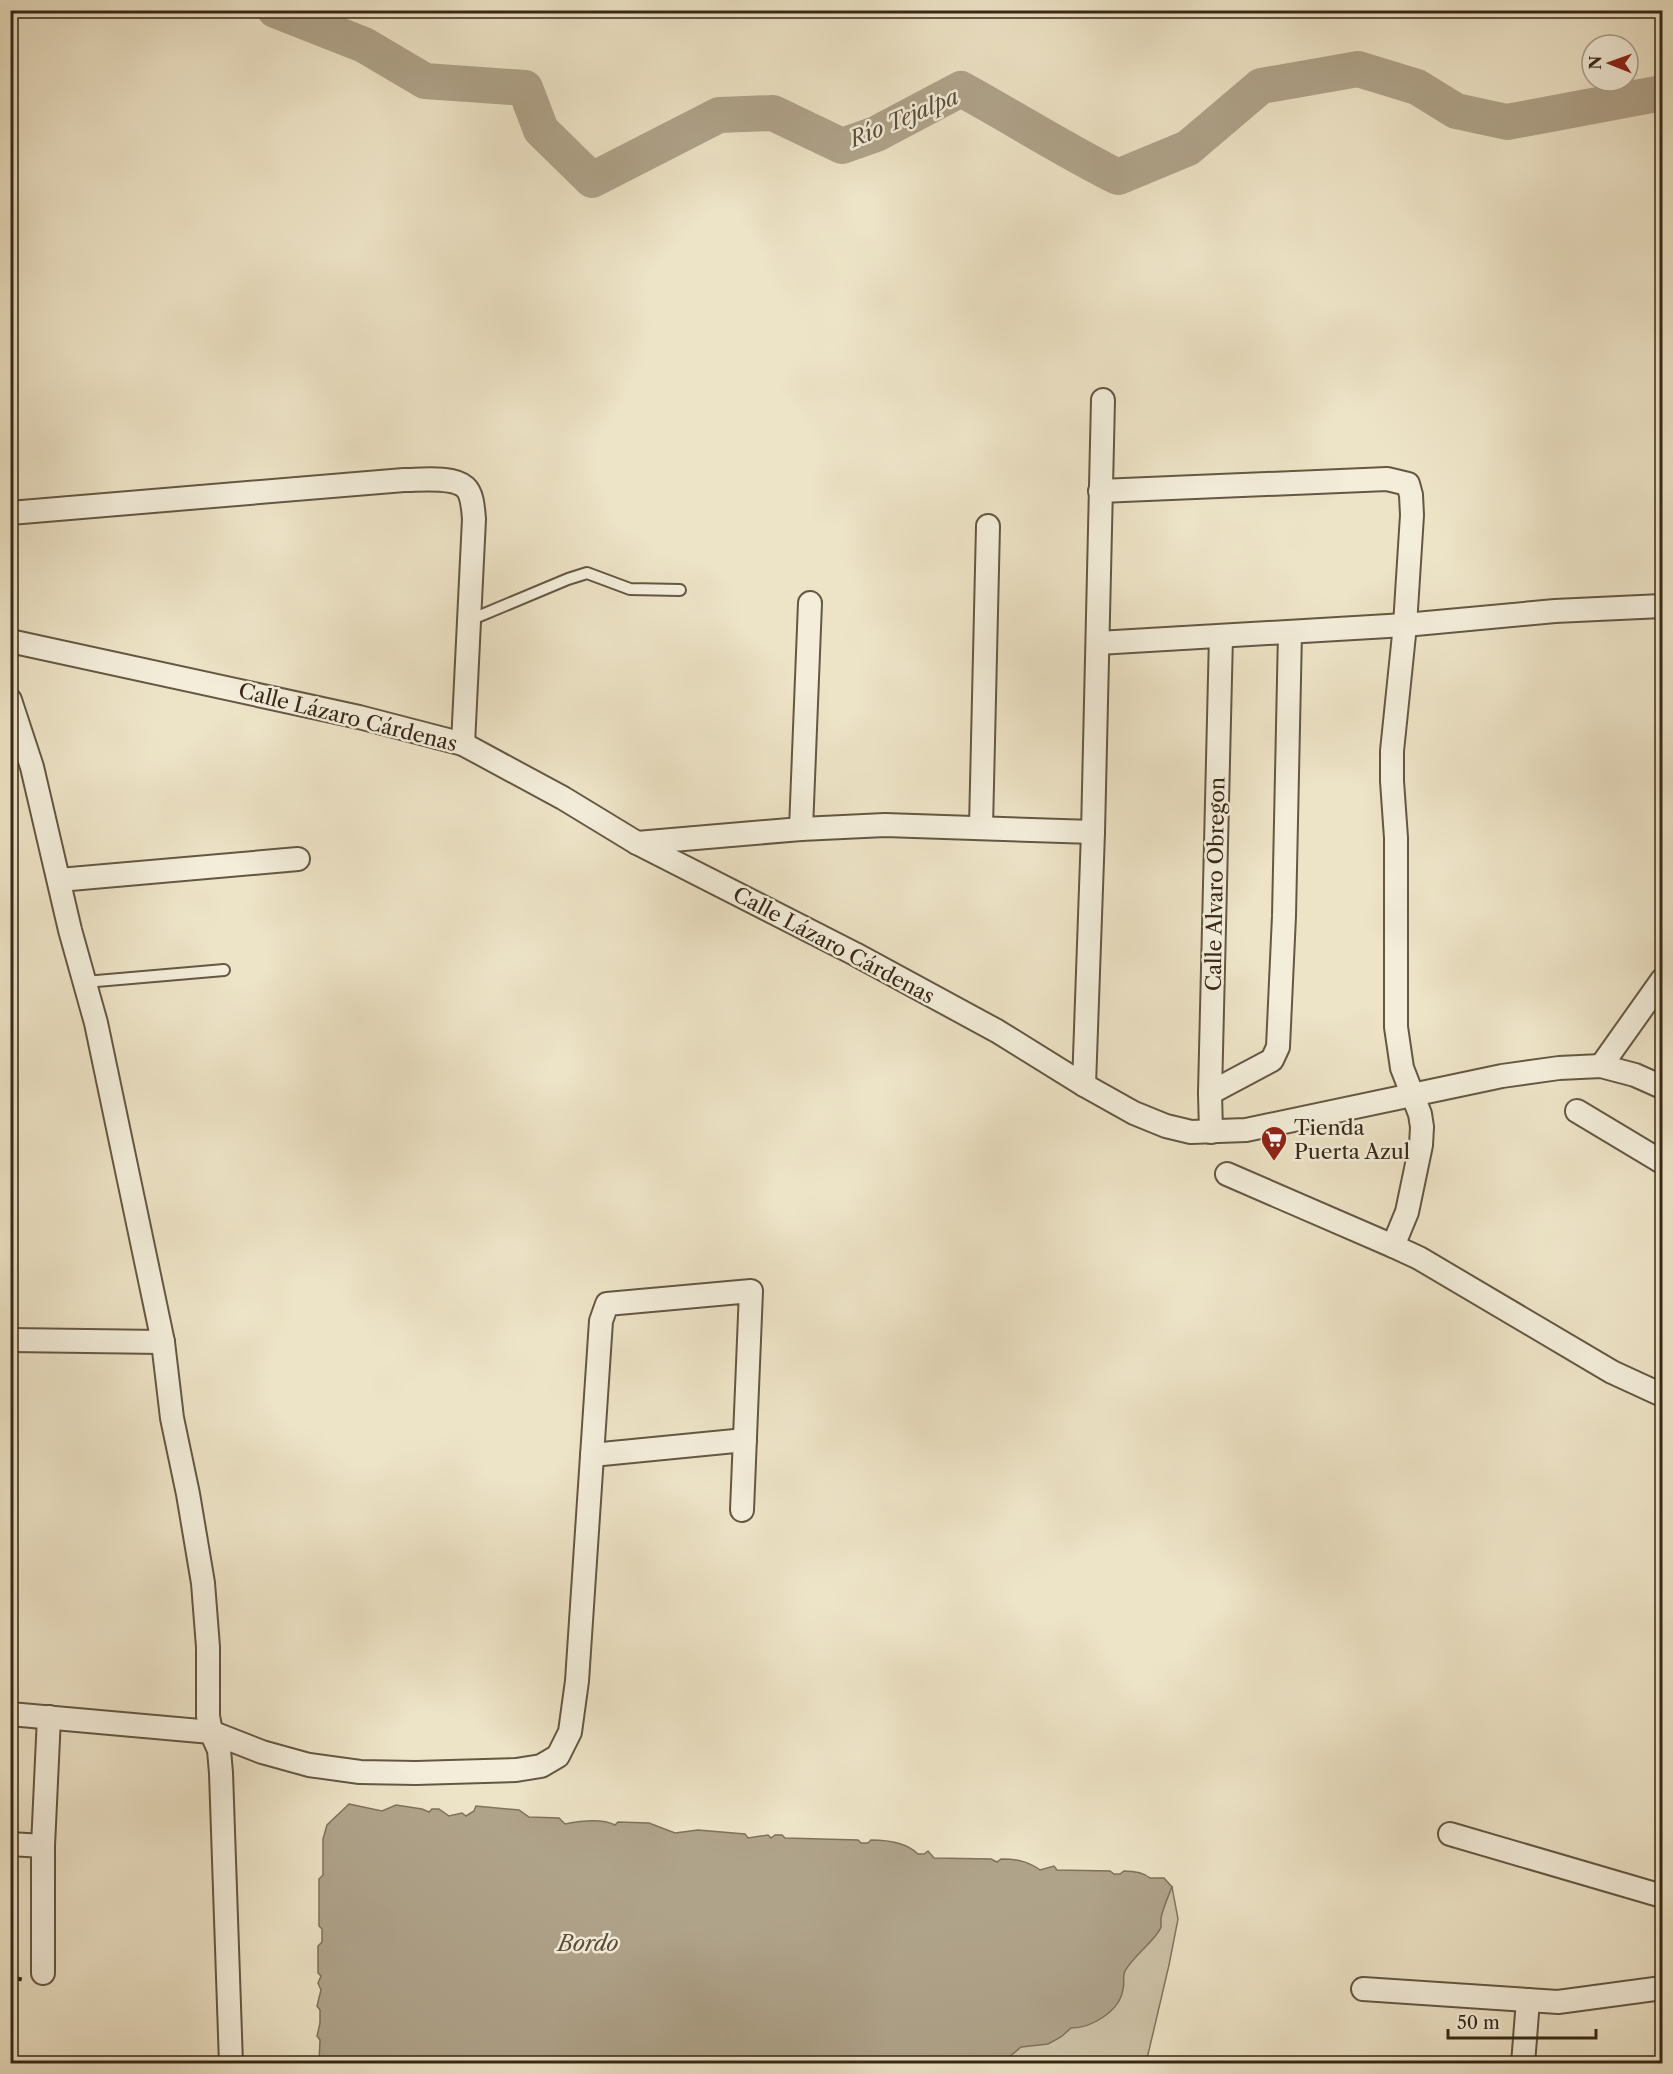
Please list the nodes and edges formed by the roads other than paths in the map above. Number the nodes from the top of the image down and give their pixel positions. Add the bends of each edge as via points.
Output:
1 (1103, 400) dead end
2 (1100, 491) junction
3 (10, 513) edge
4 (988, 526) dead end
5 (680, 590) dead end
6 (810, 603) dead end
7 (1662, 606) edge
8 (470, 620) junction
9 (1405, 625) junction
10 (1290, 632) junction
11 (1221, 636) junction
12 (10, 641) edge
13 (1098, 643) junction
14 (10, 700) edge
15 (463, 744) junction
16 (981, 827) junction
17 (801, 829) junction
18 (1093, 832) junction
19 (637, 843) junction
20 (298, 859) dead end
21 (59, 880) junction
22 (224, 970) dead end
23 (1662, 980) edge
24 (85, 982) junction
25 (1601, 1066) junction
26 (1084, 1085) junction
27 (1662, 1087) edge
28 (1210, 1093) junction
29 (1413, 1095) junction
30 (1577, 1111) dead end
31 (1211, 1132) junction
32 (1662, 1162) edge
33 (1227, 1174) dead end
34 (1393, 1246) junction
35 (10, 1340) edge
36 (163, 1342) junction
37 (1662, 1395) edge
38 (745, 1440) junction
39 (592, 1455) junction
40 (742, 1510) dead end
41 (10, 1714) edge
42 (49, 1718) junction
43 (212, 1732) junction
44 (1450, 1834) dead end
45 (10, 1844) edge
46 (43, 1846) junction
47 (1662, 1896) edge
48 (44, 1973) dead end
49 (1662, 1988) edge
50 (1363, 1989) dead end
51 (1528, 2000) junction
52 (231, 2064) edge
53 (1523, 2064) edge

1 - 2 street
2 - 9 street via 1387,479 1408,484 1412,515
2 - 13 street
3 - 8 street via 404,480 457,483 467,488 474,519
4 - 16 street
5 - 8 lane via 630,588 587,573
6 - 17 street
7 - 9 street
8 - 15 street
9 - 10 street
9 - 29 street via 1392,751 1396,1027 1402,1068
10 - 11 street
10 - 28 street via 1278,1047 1272,1060
11 - 13 street
11 - 28 street, Calle Alvaro Obregon
12 - 15 street, Calle Lázaro Cárdenas via 359,717
13 - 18 street
14 - 21 street via 32,767
15 - 19 street, Calle Lázaro Cárdenas
16 - 17 street via 885,825
16 - 18 street
17 - 19 street
18 - 26 street
19 - 26 street, Calle Lázaro Cárdenas via 855,954 997,1031
20 - 21 street
21 - 24 street
22 - 24 lane
23 - 25 street
24 - 36 street
25 - 27 street, Calle Lázaro Cárdenas
25 - 29 street, Calle Lázaro Cárdenas via 1502,1076
26 - 31 street, Calle Lázaro Cárdenas via 1166,1126
28 - 31 street, Calle Alvaro Obregon
29 - 31 street, Calle Lázaro Cárdenas via 1246,1130
29 - 34 street via 1420,1114 1421,1145 1407,1212
30 - 32 street
33 - 34 street
34 - 37 street via 1602,1367
35 - 36 street
36 - 43 street via 172,1418 203,1583 208,1716
38 - 39 street
38 - 39 street via 751,1291 607,1304 601,1321
38 - 40 street
39 - 43 street via 577,1681 570,1732 558,1756 541,1766 516,1770 360,1772 309,1765
41 - 42 street
42 - 43 street
42 - 46 street
43 - 52 street via 221,1773
44 - 47 street
45 - 46 street
46 - 48 street
49 - 51 street via 1580,2001
50 - 51 street
51 - 53 street

